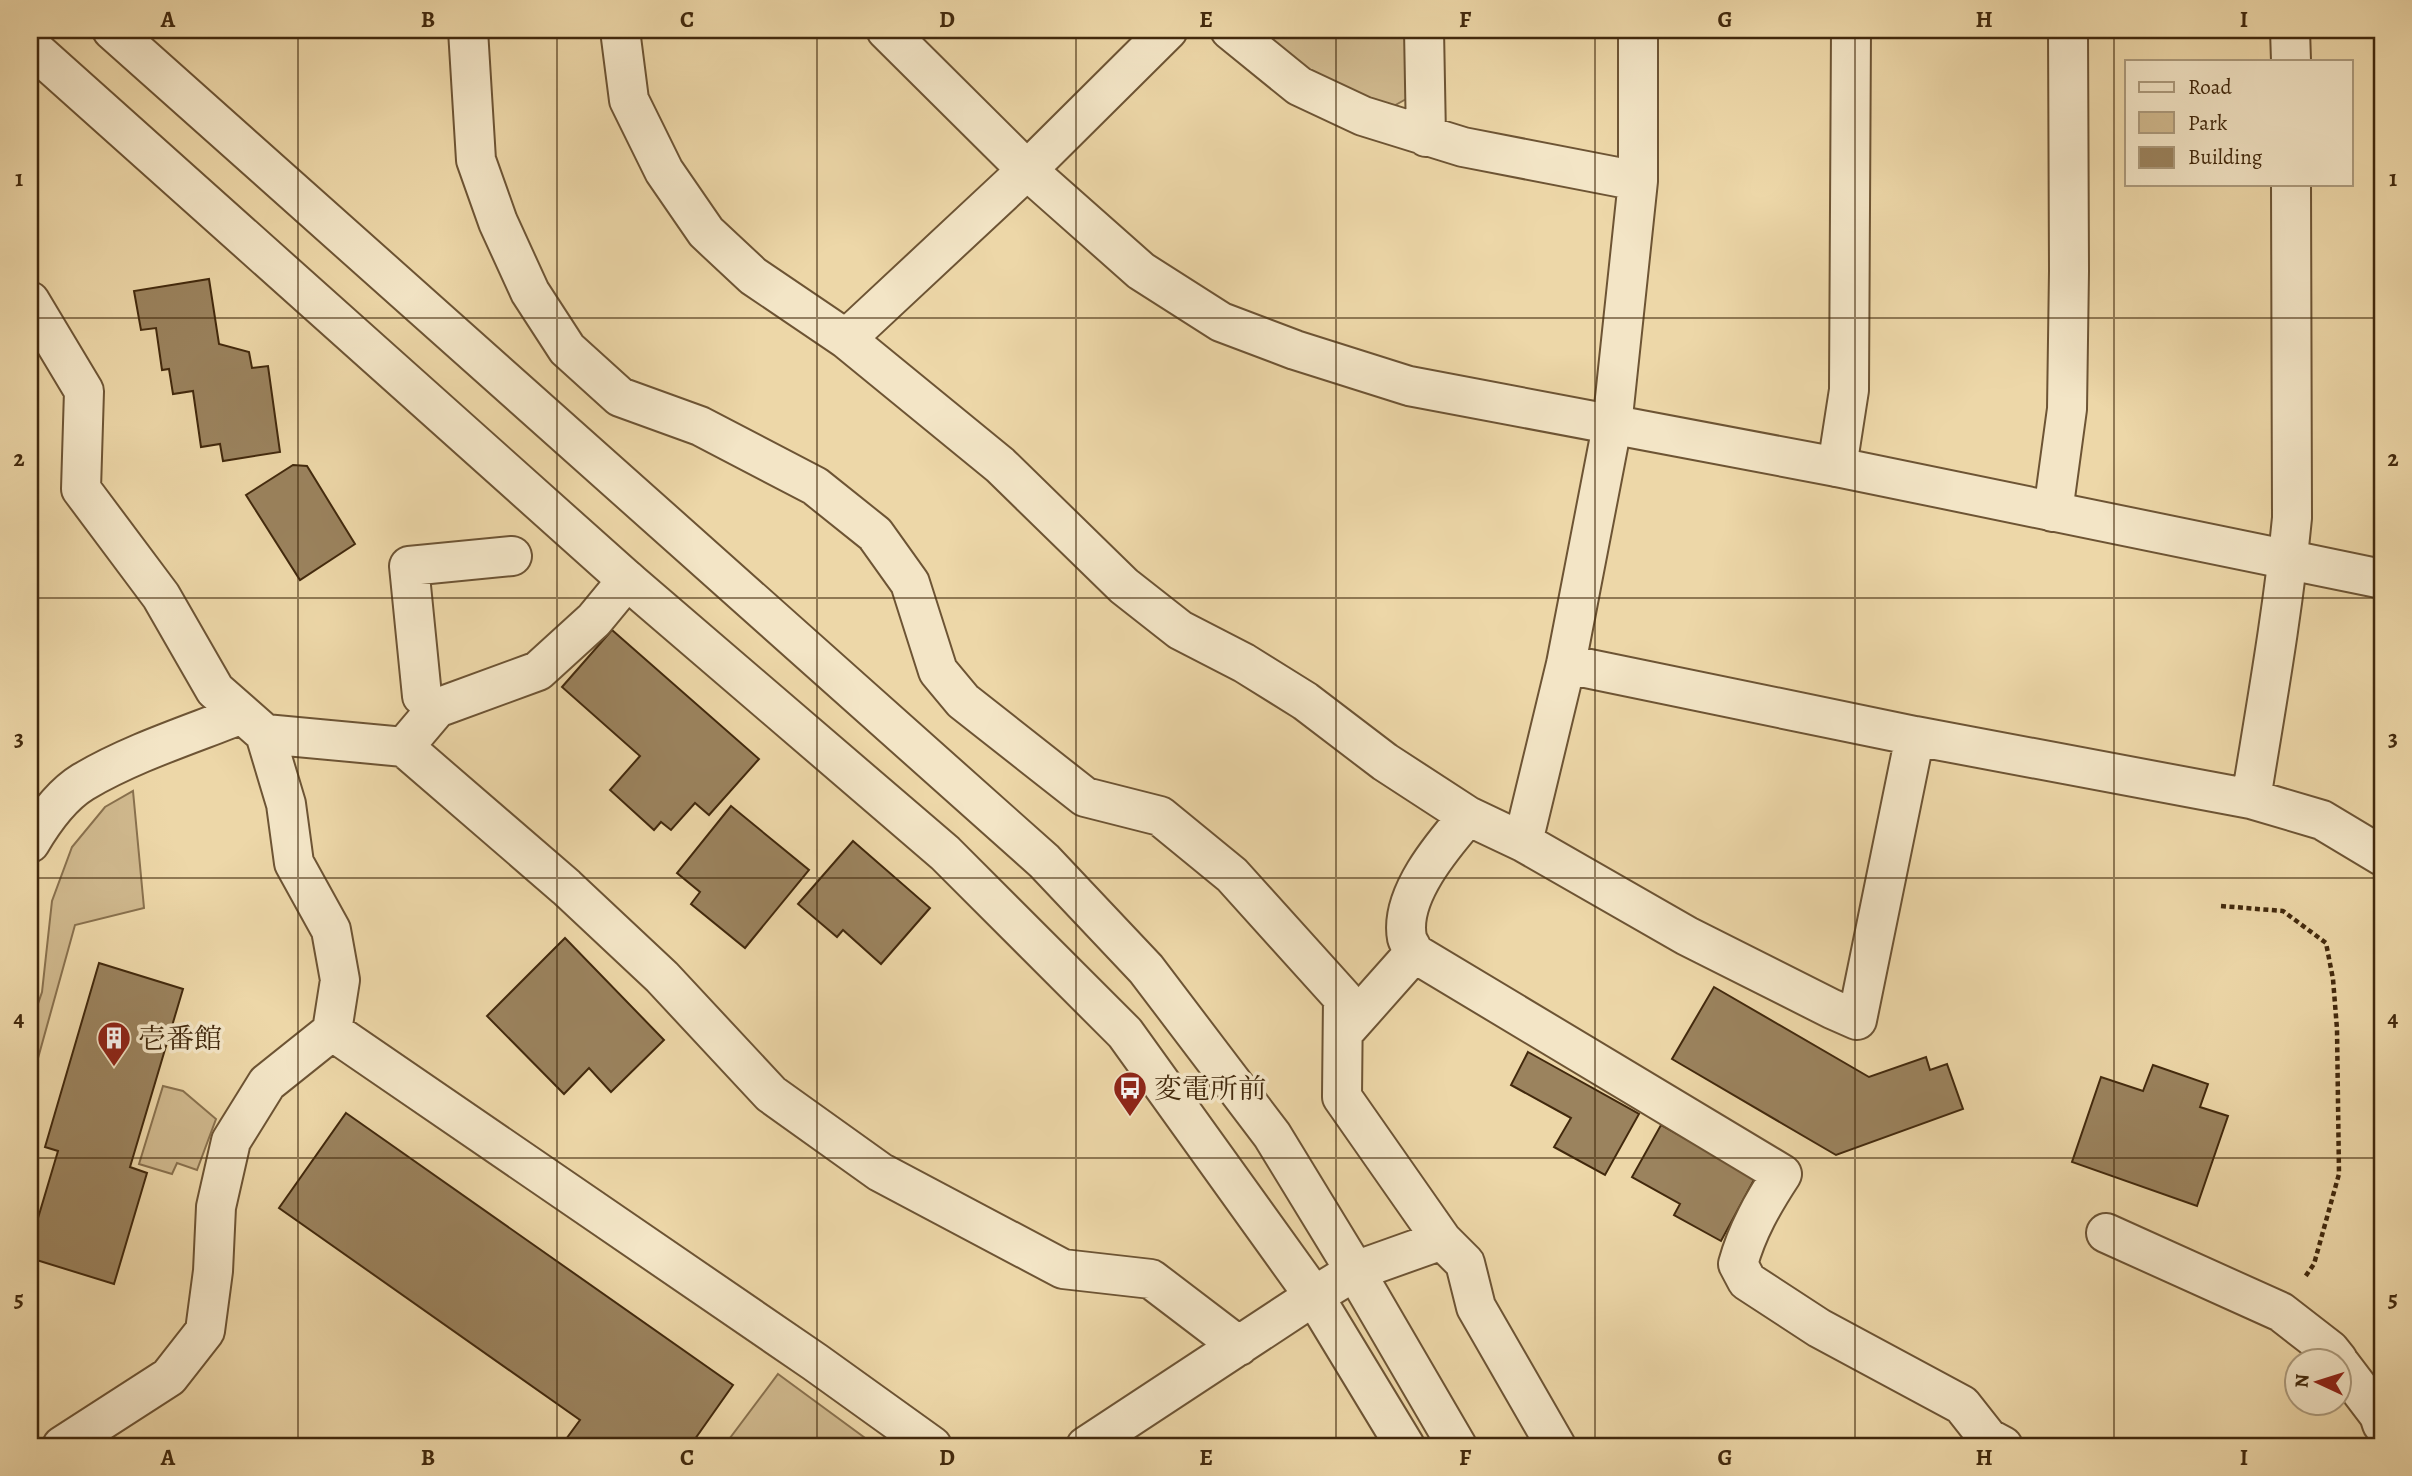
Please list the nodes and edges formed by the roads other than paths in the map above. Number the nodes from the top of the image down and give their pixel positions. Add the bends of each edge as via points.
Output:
1 (112, 30) edge
2 (468, 30) edge
3 (620, 30) edge
4 (886, 30) edge
5 (1168, 30) edge
6 (1230, 30) edge
7 (1424, 30) edge
8 (1638, 30) edge
9 (1851, 30) edge
10 (2068, 30) edge
11 (2290, 30) edge
12 (30, 46) edge
13 (2291, 60) edge
14 (1426, 137) junction
15 (1027, 170) junction
16 (1638, 181) junction
17 (2291, 186) edge
18 (30, 301) edge
19 (846, 340) junction
20 (1612, 426) junction
21 (1837, 467) junction
22 (2053, 512) junction
23 (512, 556) dead end
24 (2288, 560) junction
25 (2382, 579) edge
26 (627, 580) junction
27 (1566, 664) junction
28 (437, 708) junction
29 (253, 724) junction
30 (1914, 737) junction
31 (404, 747) junction
32 (2250, 799) junction
33 (1468, 816) junction
34 (1523, 842) junction
35 (30, 843) edge
36 (2382, 856) edge
37 (1414, 953) junction
38 (332, 1031) junction
39 (1343, 1033) junction
40 (2106, 1233) dead end
41 (1442, 1240) junction
42 (1355, 1271) junction
43 (1314, 1296) junction
44 (1239, 1346) junction
45 (2325, 1346) edge
46 (2352, 1379) edge
47 (2382, 1424) edge
48 (62, 1446) edge
49 (932, 1446) edge
50 (1086, 1446) edge
51 (1405, 1446) edge
52 (1457, 1446) edge
53 (1556, 1446) edge
54 (2003, 1446) edge

1 - 42 street via 1044,861 1146,969 1272,1135
2 - 39 street via 476,160 530,292 567,349 620,397 700,426 815,486 875,534 910,583 938,671 963,701 1085,797 1160,816 1232,874 1343,998
3 - 19 street via 629,100 664,171 706,232 753,276
4 - 15 street
5 - 15 street
6 - 14 street via 1299,86 1363,116
7 - 14 street
8 - 16 street
9 - 21 street via 1849,390
10 - 22 street via 2067,409
11 - 13 street
12 - 26 street
14 - 16 street
15 - 19 street
15 - 20 street via 1141,271 1221,322 1409,386
16 - 20 street
17 - 24 street via 2292,518
18 - 29 street via 84,391 81,489 161,596 215,691
19 - 33 street via 1000,465 1124,586 1180,631 1305,701 1385,762
20 - 21 street
20 - 27 street
21 - 22 street
22 - 24 street
23 - 28 street via 410,566 422,696
24 - 25 street
24 - 32 street
26 - 28 street via 594,621 538,671
26 - 43 street via 946,853 1125,1033
27 - 30 street
27 - 34 street
28 - 31 street
29 - 31 street
29 - 35 street via 133,758 81,783 44,818
29 - 38 street via 286,804 294,863 331,930 340,980
30 - 32 street
30 - 34 street via 1857,1020 1687,936
31 - 44 street via 662,977 771,1094 880,1172 1063,1269 1152,1279
32 - 36 street via 2322,820
33 - 34 street
33 - 37 street via 1419,881 1408,914 1407,938
37 - 39 street
37 - 54 street via 1782,1174 1745,1238 1738,1264 1748,1281 1819,1328 1962,1405 1988,1438
38 - 48 street via 267,1083 231,1141 216,1207 205,1331 169,1377
38 - 49 street
39 - 41 street via 1342,1097
40 - 45 street via 2281,1312
41 - 42 street
41 - 53 street via 1465,1263 1476,1307
42 - 43 street
42 - 52 street
43 - 44 street
43 - 51 street
44 - 50 street
46 - 47 street

